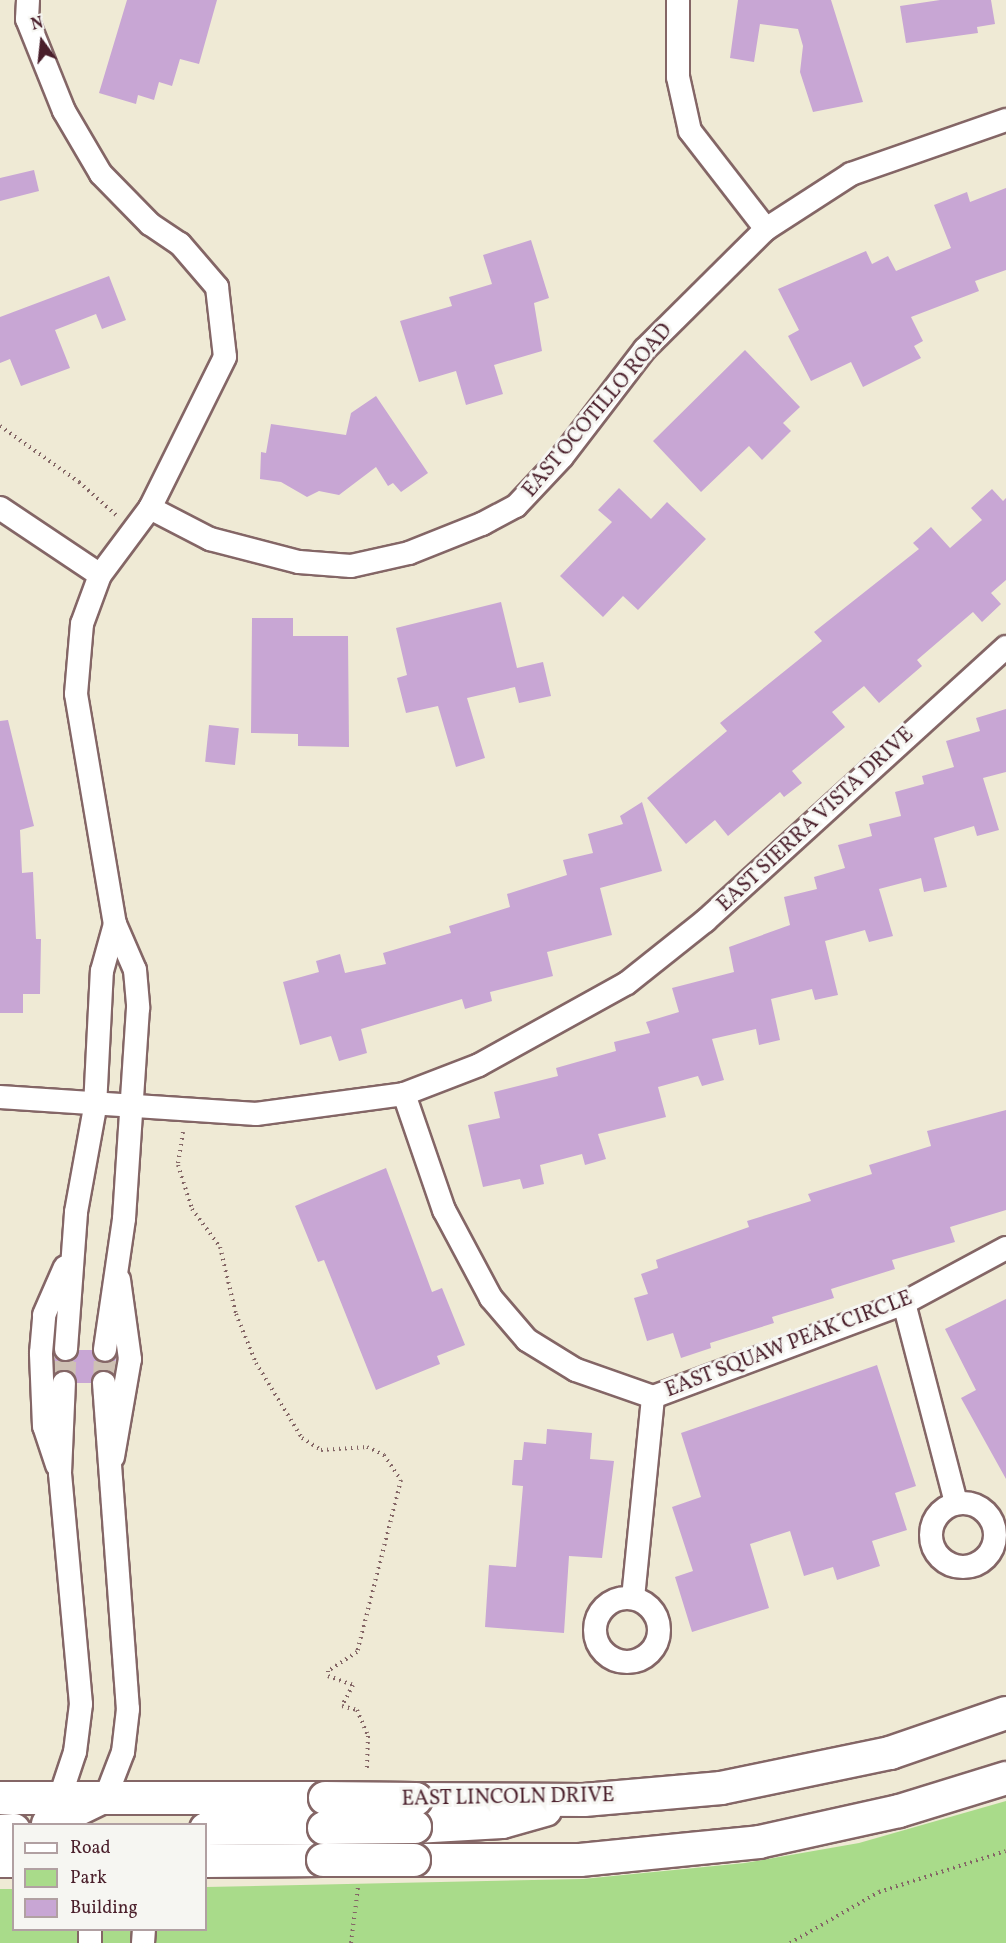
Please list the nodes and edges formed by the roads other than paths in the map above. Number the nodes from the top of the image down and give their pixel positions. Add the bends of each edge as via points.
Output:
1 (28, 0) edge
2 (678, 0) edge
3 (1006, 120) edge
4 (766, 229) junction
5 (0, 508) edge
6 (150, 508) junction
7 (100, 575) junction
8 (1006, 646) edge
9 (115, 924) junction
10 (404, 1094) junction
11 (0, 1097) edge
12 (95, 1107) junction
13 (134, 1109) junction
14 (1006, 1248) edge
15 (72, 1252) junction
16 (116, 1257) junction
17 (904, 1303) junction
18 (66, 1349) tunnel mouth
19 (105, 1350) tunnel mouth
20 (64, 1383) tunnel mouth
21 (104, 1383) tunnel mouth
22 (653, 1397) junction
23 (111, 1467) junction
24 (60, 1473) junction
25 (956, 1503) dead end
26 (633, 1598) dead end
27 (1006, 1713) edge
28 (1006, 1778) edge
29 (105, 1796) junction
30 (0, 1798) edge
31 (54, 1811) edge
32 (324, 1813) junction
33 (207, 1829) edge
34 (207, 1861) edge

1 - 6 street via 27,19 64,111 101,174 150,224 180,244 217,287 225,357
2 - 4 street via 678,77 690,131
3 - 4 street, EAST OCOTILLO ROAD via 851,174
4 - 6 street, EAST OCOTILLO ROAD via 645,349 562,457 516,506 482,524 409,553 351,566 299,562 210,539
5 - 7 street
6 - 7 street
7 - 9 street via 82,624 76,694
8 - 10 street, EAST SIERRA VISTA DRIVE via 770,867 627,983 479,1065
9 - 12 street via 102,971
9 - 13 street via 135,970
10 - 13 street, EAST SIERRA VISTA DRIVE via 256,1114
10 - 22 street, EAST SQUAW PEAK CIRCLE via 444,1210 491,1298 527,1340 576,1370
11 - 12 street, EAST SIERRA VISTA DRIVE
12 - 13 street, EAST SIERRA VISTA DRIVE
12 - 15 street
13 - 16 street
14 - 17 street, EAST SQUAW PEAK CIRCLE
15 - 18 street
15 - 24 street via 44,1315 41,1353 44,1426
16 - 19 street
16 - 23 street via 130,1359
17 - 22 street, EAST SQUAW PEAK CIRCLE
17 - 25 street
20 - 24 street
21 - 23 street
22 - 26 street
23 - 29 street via 128,1709 123,1752
24 - 31 street via 81,1704 75,1752
27 - 32 main road, EAST LINCOLN DRIVE, bridge via 890,1753 815,1771 721,1788 584,1800 502,1822 416,1813
28 - 34 main road, bridge via 899,1811 759,1842 580,1860
29 - 31 main road
29 - 32 main road
30 - 31 main road
32 - 33 main road

